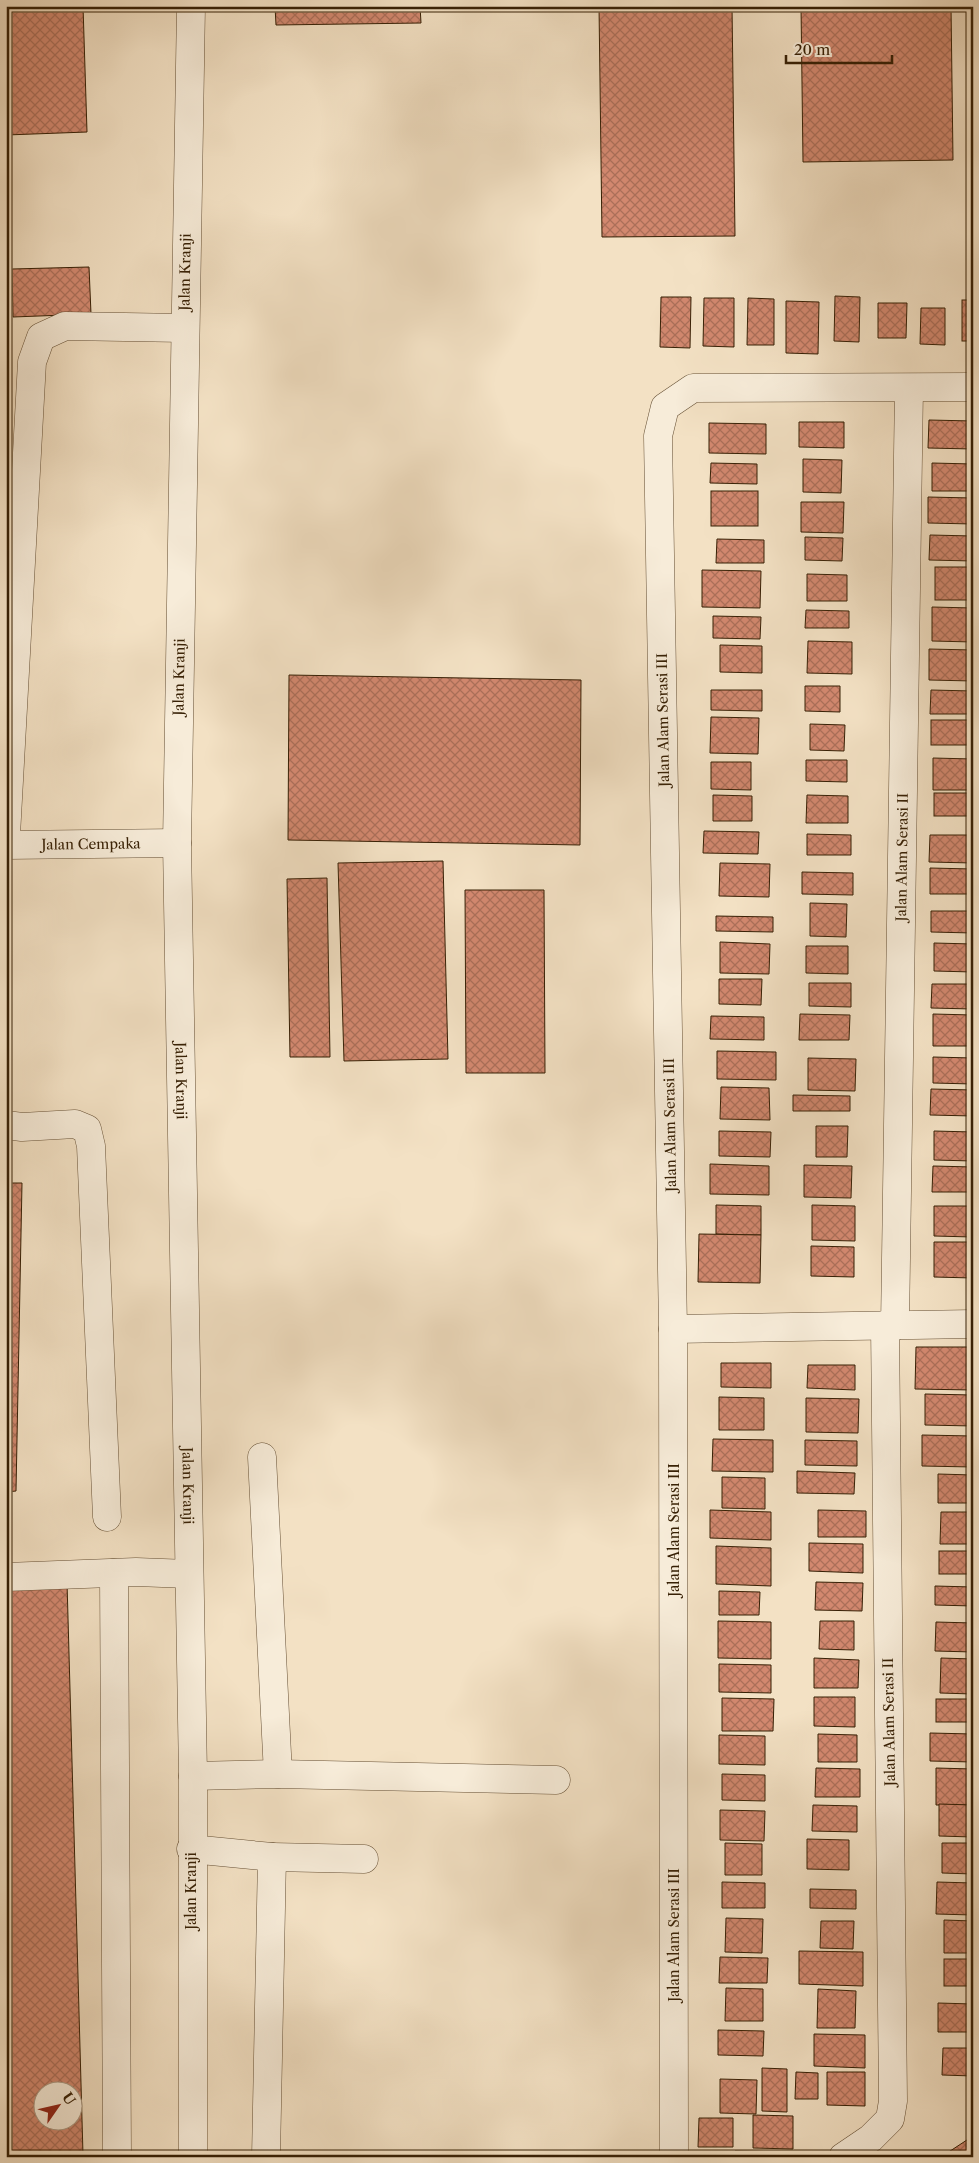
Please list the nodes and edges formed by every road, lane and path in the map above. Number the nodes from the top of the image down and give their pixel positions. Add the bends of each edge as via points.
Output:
1 (191, 6) edge
2 (184, 328) junction
3 (909, 388) junction
4 (973, 388) edge
5 (6, 835) edge
6 (176, 842) junction
7 (6, 845) edge
8 (6, 1125) edge
9 (973, 1324) edge
10 (890, 1325) junction
11 (674, 1329) junction
12 (262, 1457) dead end
13 (107, 1517) dead end
14 (114, 1573) junction
15 (189, 1574) junction
16 (6, 1577) edge
17 (278, 1774) junction
18 (192, 1776) junction
19 (556, 1780) dead end
20 (191, 1849) junction
21 (272, 1857) junction
22 (364, 1859) dead end
23 (117, 2157) edge
24 (193, 2157) edge
25 (266, 2157) edge
26 (674, 2157) edge
27 (843, 2157) edge

1 - 2 street, Jalan Kranji
2 - 5 street via 65,326 41,337 32,362
2 - 6 street, Jalan Kranji
3 - 4 street, Jalan Alam Serasi III
3 - 10 street, Jalan Alam Serasi II
3 - 11 street, Jalan Alam Serasi III via 693,388 665,408 658,436
6 - 7 street, Jalan Cempaka
6 - 15 street, Jalan Kranji
8 - 13 street via 22,1128 75,1124 86,1129 91,1146
9 - 10 street
10 - 11 street
10 - 27 street, Jalan Alam Serasi II via 892,2100 890,2120
11 - 26 street, Jalan Alam Serasi III
12 - 17 street
14 - 15 street
14 - 16 street
14 - 23 street
15 - 18 street, Jalan Kranji
17 - 18 street
17 - 19 street
18 - 20 street, Jalan Kranji
20 - 21 street
20 - 24 street, Jalan Kranji
21 - 22 street
21 - 25 street

